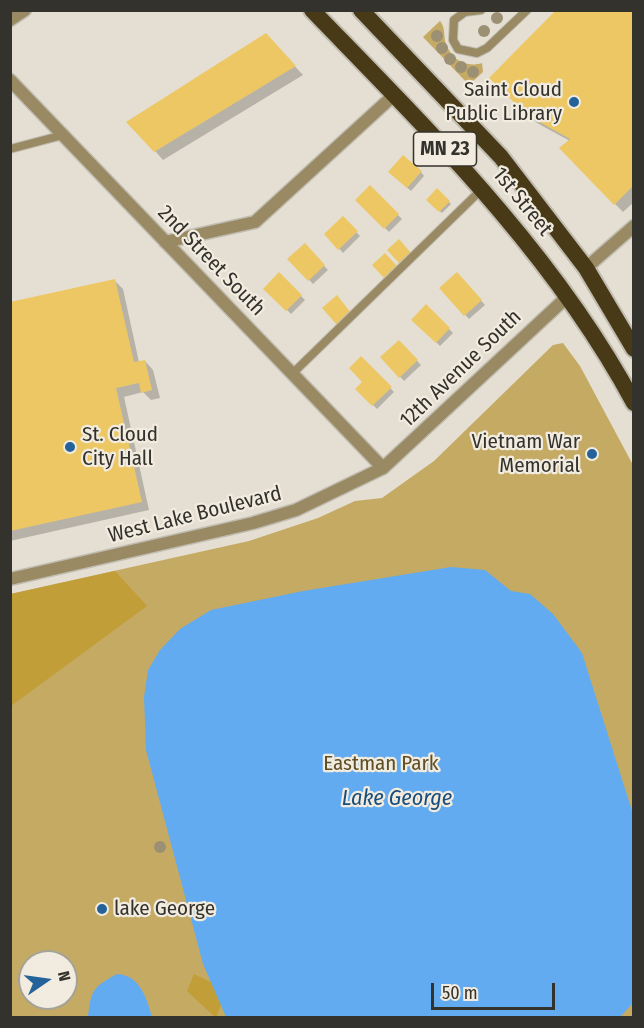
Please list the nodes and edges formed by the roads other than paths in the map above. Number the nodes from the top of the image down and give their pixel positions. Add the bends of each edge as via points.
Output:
1 (25, 10) edge
2 (312, 10) edge
3 (361, 10) edge
4 (480, 10) edge
5 (527, 10) edge
6 (10, 20) edge
7 (10, 80) edge
8 (394, 95) junction
9 (63, 135) junction
10 (10, 149) edge
11 (483, 189) junction
12 (633, 226) edge
13 (165, 242) junction
14 (586, 268) junction
15 (567, 297) junction
16 (633, 349) edge
17 (292, 374) junction
18 (633, 403) edge
19 (383, 468) junction
20 (10, 579) edge

1 - 6 street
2 - 8 highway, 1st Street / MN 23
3 - 14 highway, 1st Street / MN 23 via 501,157
4 - 5 lane via 465,12 454,20 453,40 458,49 477,53 488,48
7 - 9 street, 2nd Street South
8 - 11 highway, 1st Street / MN 23
8 - 13 street via 255,222
9 - 10 lane
9 - 13 street, 2nd Street South
11 - 15 highway, 1st Street / MN 23
11 - 17 lane
12 - 14 street
13 - 17 street, 2nd Street South
14 - 16 highway, MN 23
15 - 18 highway, MN 23
15 - 19 street, 12th Avenue South
17 - 19 street, 2nd Street South
19 - 20 street, West Lake Boulevard via 296,510 253,524

